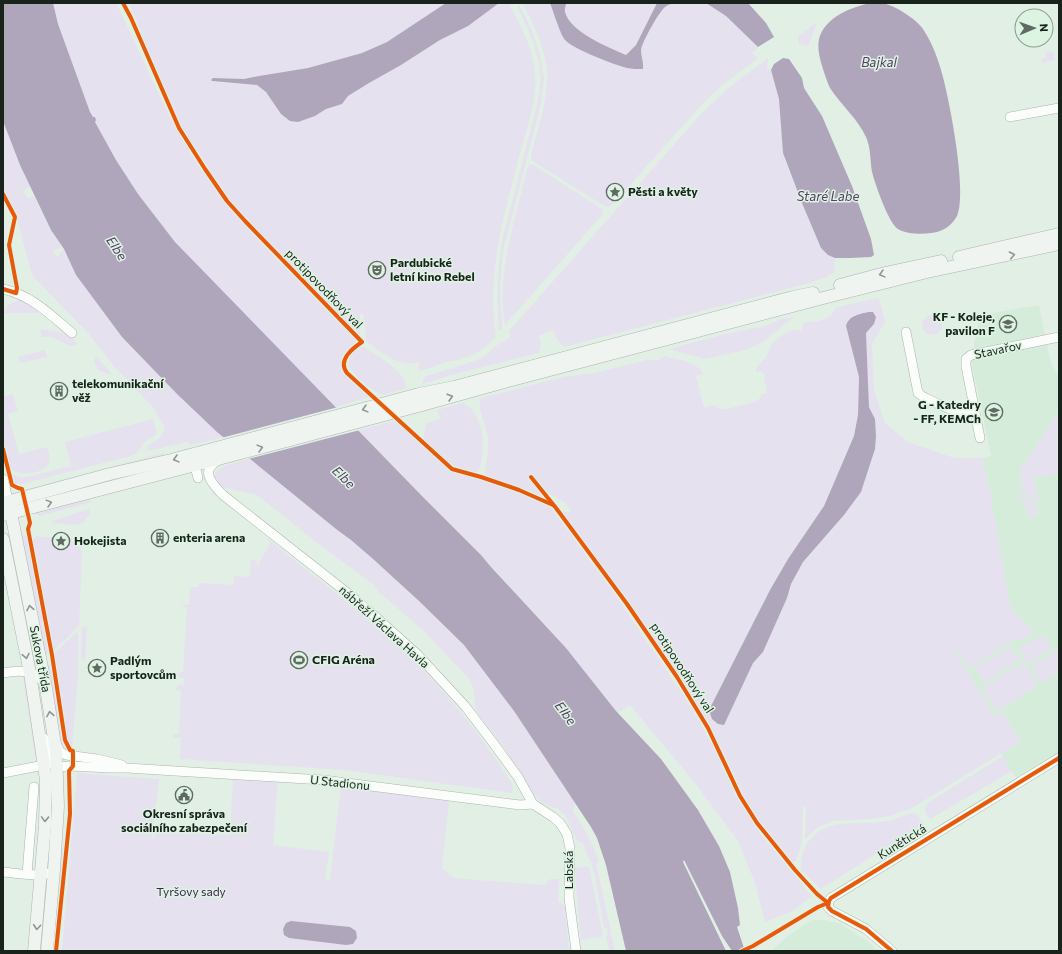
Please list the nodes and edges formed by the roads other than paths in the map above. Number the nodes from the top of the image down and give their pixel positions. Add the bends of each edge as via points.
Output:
1 (1059, 108) edge
2 (1010, 117) dead end
3 (1059, 234) edge
4 (1059, 244) edge
5 (3, 289) edge
6 (906, 332) dead end
7 (72, 333) dead end
8 (1059, 337) edge
9 (975, 411) junction
10 (980, 438) dead end
11 (217, 453) junction
12 (196, 465) junction
13 (174, 470) junction
14 (198, 478) junction
15 (4, 481) edge
16 (223, 495) junction
17 (6, 508) edge
18 (3, 539) edge
19 (3, 673) edge
20 (30, 673) junction
21 (46, 688) junction
22 (55, 741) junction
23 (73, 757) junction
24 (1059, 758) edge
25 (53, 764) junction
26 (147, 769) junction
27 (3, 773) edge
28 (34, 786) dead end
29 (533, 804) junction
30 (54, 870) junction
31 (3, 872) edge
32 (28, 874) junction
33 (41, 875) junction
34 (51, 913) junction
35 (34, 951) edge
36 (47, 951) edge
37 (576, 951) edge
38 (892, 951) edge

1 - 2 street
3 -> 11 main road via 886,272 233,443
11 -> 4 main road via 412,408 853,290
5 - 7 street via 26,297
6 - 9 street via 918,393 957,412
8 - 9 street, Stavařov via 968,357 966,367
9 - 10 street, Stavařov
11 - 12 main road
11 - 16 street, nábřeží Václava Havla via 209,475
11 -> 17 main road via 171,460 102,476
12 - 13 main road
12 - 14 street
13 - 14 street, nábřeží Václava Havla via 190,472
17 -> 13 main road
14 - 16 street, nábřeží Václava Havla
15 - 17 street
16 - 29 street, nábřeží Václava Havla via 350,595 413,650 465,706 518,777
21 -> 17 main road, Sukova třída
18 -> 20 main road, Sukova třída
19 - 20 street
20 - 21 street via 40,677
20 - 25 main road, Sukova třída via 40,735
22 -> 21 main road, Sukova třída
22 - 23 street via 62,754
22 - 25 main road, Sukova třída
23 - 25 street, U Stadionu via 63,757
23 - 26 street, U Stadionu
24 - 38 street, Kunětická via 828,901 828,907 832,911 866,929
25 - 26 street, U Stadionu
25 - 27 street
25 - 30 main road, Sukova třída via 58,806
25 -> 33 main road, Sukova třída
26 - 29 street, U Stadionu via 323,780 520,805
28 - 32 street
29 - 37 street, Labská via 557,820 564,828 569,841 570,904
30 - 33 street
30 - 34 main road, Sukova třída
31 - 32 street
32 - 33 street
33 - 34 street via 45,875 47,879 45,906
33 -> 35 main road, Sukova třída
34 - 36 main road, Sukova třída

